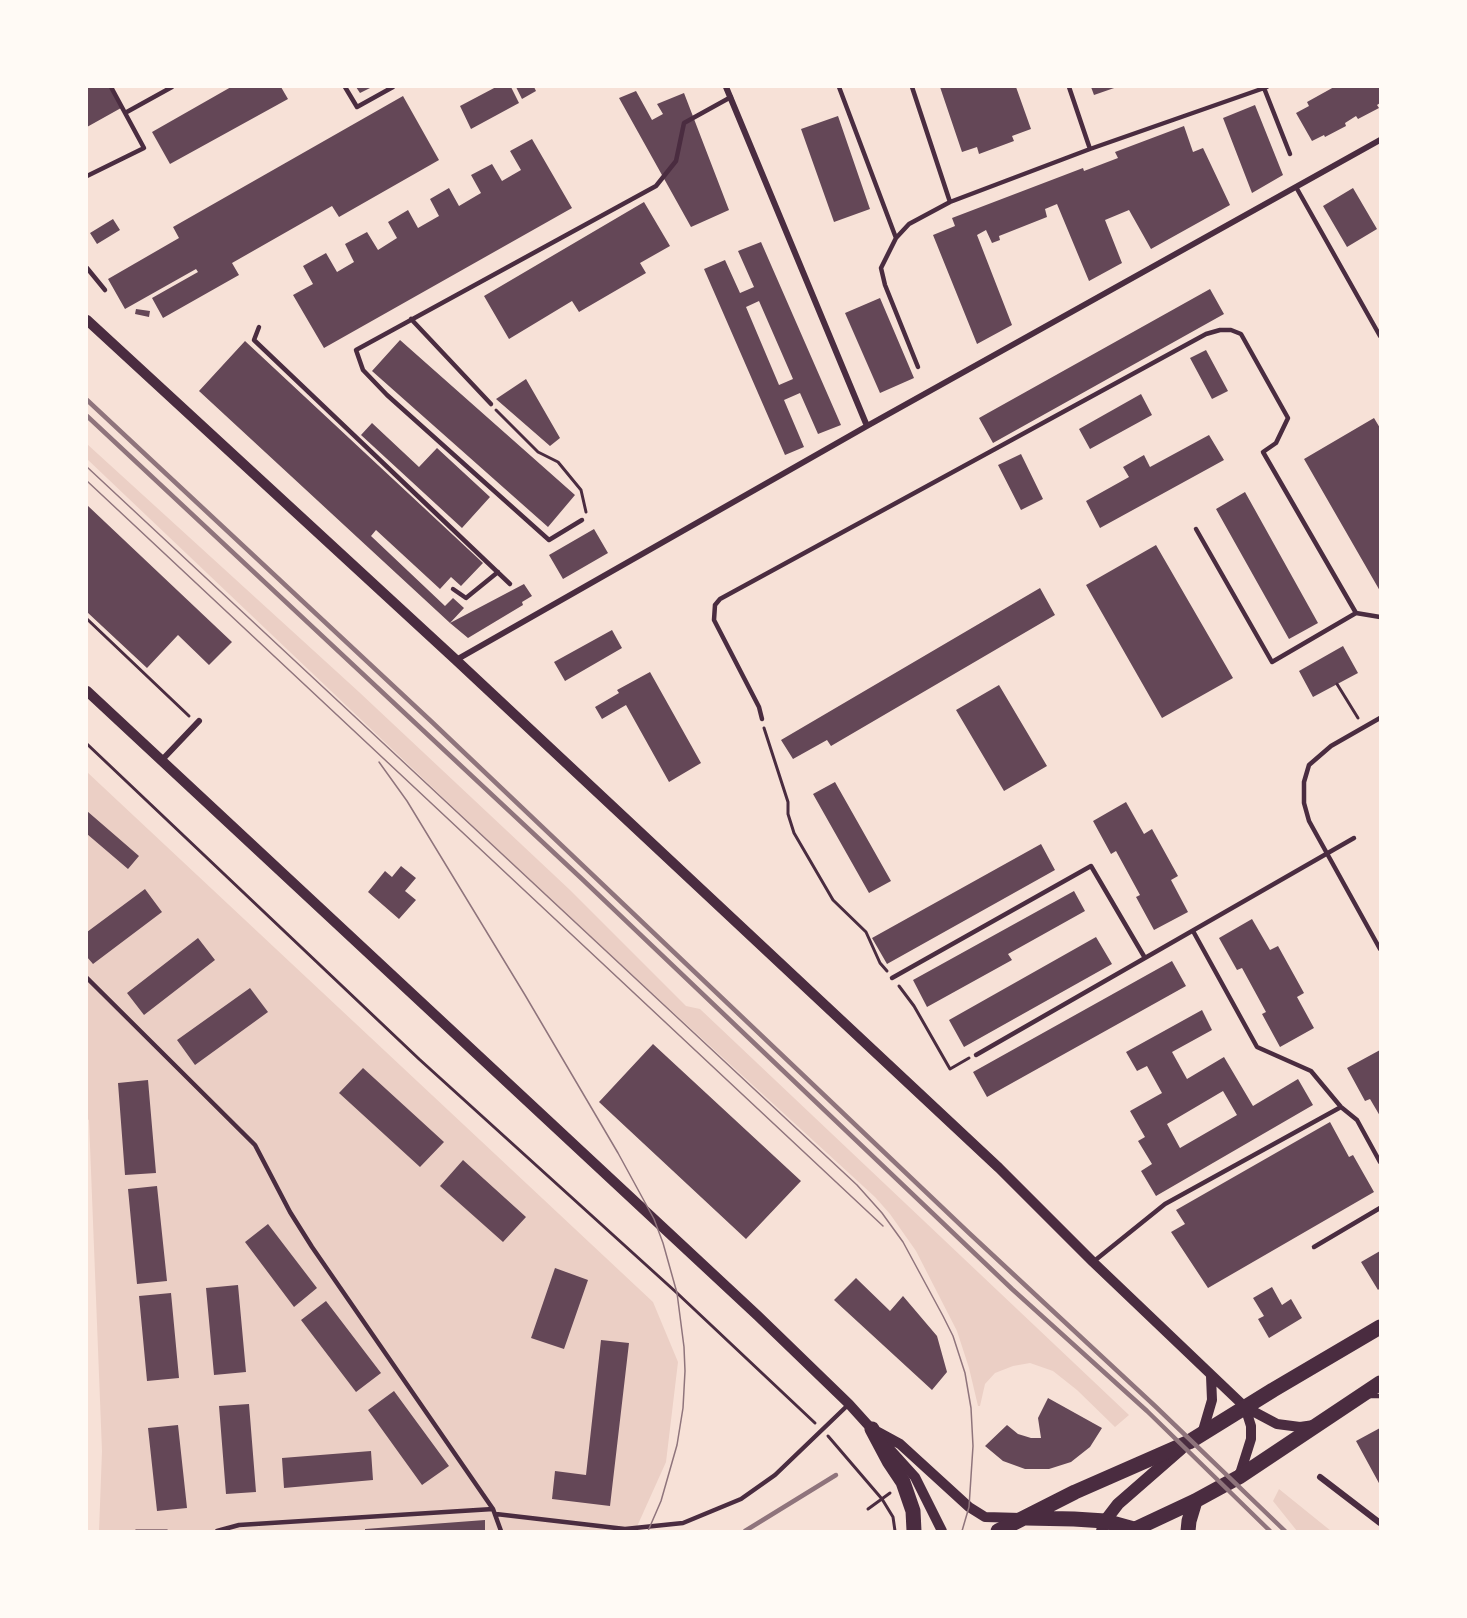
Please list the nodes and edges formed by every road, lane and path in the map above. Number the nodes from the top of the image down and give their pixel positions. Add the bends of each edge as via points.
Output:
1 (111, 87) edge
2 (172, 87) edge
3 (345, 87) edge
4 (393, 87) edge
5 (726, 87) edge
6 (839, 87) edge
7 (912, 87) edge
8 (1069, 87) edge
9 (1266, 87) edge
10 (731, 97) junction
11 (125, 113) junction
12 (1380, 140) edge
13 (1090, 149) junction
14 (1290, 154) dead end
15 (87, 176) edge
16 (1296, 187) junction
17 (950, 202) junction
18 (896, 238) junction
19 (87, 268) edge
20 (105, 290) dead end
21 (411, 319) junction
22 (87, 320) edge
23 (259, 327) dead end
24 (1380, 336) edge
25 (918, 367) dead end
26 (491, 404) joint
27 (867, 426) junction
28 (582, 520) joint
29 (1196, 529) dead end
30 (498, 572) junction
31 (510, 584) dead end
32 (453, 589) dead end
33 (1356, 613) junction
34 (1380, 617) edge
35 (87, 619) edge
36 (456, 660) junction
37 (1337, 684) dead end
38 (87, 691) edge
39 (1380, 718) edge
40 (762, 719) joint
41 (198, 722) joint
42 (1363, 727) junction
43 (87, 744) edge
44 (161, 761) junction
45 (1354, 838) dead end
46 (1327, 854) junction
47 (1193, 931) junction
48 (1380, 949) edge
49 (1145, 958) junction
50 (87, 978) edge
51 (892, 978) junction
52 (976, 1054) joint
53 (1341, 1107) junction
54 (1380, 1162) edge
55 (1380, 1208) edge
56 (1314, 1247) dead end
57 (1093, 1262) junction
58 (1380, 1328) edge
59 (1211, 1376) junction
60 (1380, 1383) edge
61 (1361, 1396) junction
62 (1380, 1396) edge
63 (849, 1404) junction
64 (1245, 1407) junction
65 (1320, 1424) junction
66 (872, 1429) junction
67 (822, 1430) junction
68 (1195, 1438) junction
69 (1320, 1477) dead end
70 (1239, 1478) junction
71 (903, 1482) junction
72 (882, 1498) junction
73 (1195, 1501) junction
74 (868, 1509) dead end
75 (494, 1512) junction
76 (1021, 1518) junction
77 (1380, 1523) edge
78 (1104, 1526) edge
79 (1136, 1530) edge
80 (136, 1531) edge
81 (167, 1531) edge
82 (217, 1531) edge
83 (501, 1531) edge
84 (895, 1531) edge
85 (914, 1531) edge
86 (942, 1531) edge
87 (998, 1531) edge
88 (1188, 1531) edge

1 - 11 lane
2 - 11 lane
3 - 4 lane via 357,107
5 - 10 street
6 - 18 lane
7 - 17 lane
8 - 13 lane
9 - 13 lane
9 - 14 lane
10 - 21 lane via 684,123 676,161 656,186
10 - 27 street
11 - 15 lane via 144,148
12 - 16 street
13 - 17 lane
16 - 24 lane
16 - 27 street
17 - 18 lane via 909,224
18 - 25 lane via 881,268
19 - 20 lane
21 - 26 lane
21 - 28 lane via 356,350 363,369 549,540
22 - 36 street
23 - 30 lane via 254,340
26 - 28 path via 538,452 558,462 581,490 587,514
27 - 36 street
29 - 33 lane via 1272,662
30 - 31 lane
30 - 32 lane via 466,598
33 - 34 lane
33 - 40 lane via 1263,452 1276,443 1288,418 1241,334 1221,330 1206,334 720,599 715,605 714,620
35 - 41 path
36 - 57 street via 999,1168
37 - 42 path
38 - 44 street
39 - 42 lane
40 - 51 path via 794,833 833,900 866,932 880,963
41 - 44 street
42 - 46 lane via 1309,765 1304,782 1309,821
43 - 67 path via 419,1059
44 - 63 street
45 - 46 lane
46 - 47 lane
46 - 48 lane
47 - 49 lane
47 - 53 lane via 1257,1047 1311,1071
49 - 51 lane via 1090,866
49 - 52 lane
50 - 75 lane via 255,1145 312,1247
51 - 52 path via 914,1006 950,1069
53 - 54 lane via 1357,1120
53 - 57 lane via 1165,1204
55 - 56 lane
57 - 59 street
58 - 64 main road
59 - 64 street
59 - 68 street via 1212,1400
60 - 61 main road
61 - 62 lane
61 - 65 main road
63 - 66 street
63 - 67 lane
64 - 65 street via 1286,1426
64 - 68 main road
64 - 70 street via 1251,1439
65 - 70 main road
66 - 71 main road
66 - 76 street via 900,1444 985,1517
66 - 86 street via 915,1477
67 - 72 path
67 - 75 lane via 776,1475 741,1499 683,1523 625,1529
68 - 76 main road
68 - 78 main road via 1118,1504
69 - 77 street
70 - 73 main road
71 - 72 path
71 - 85 main road via 913,1511
72 - 74 path
72 - 84 path via 893,1517
73 - 79 main road
73 - 88 main road
75 - 82 lane via 239,1525
75 - 83 lane
76 - 78 main road via 1074,1519
76 - 87 main road
78 - 79 main road
80 - 81 path

